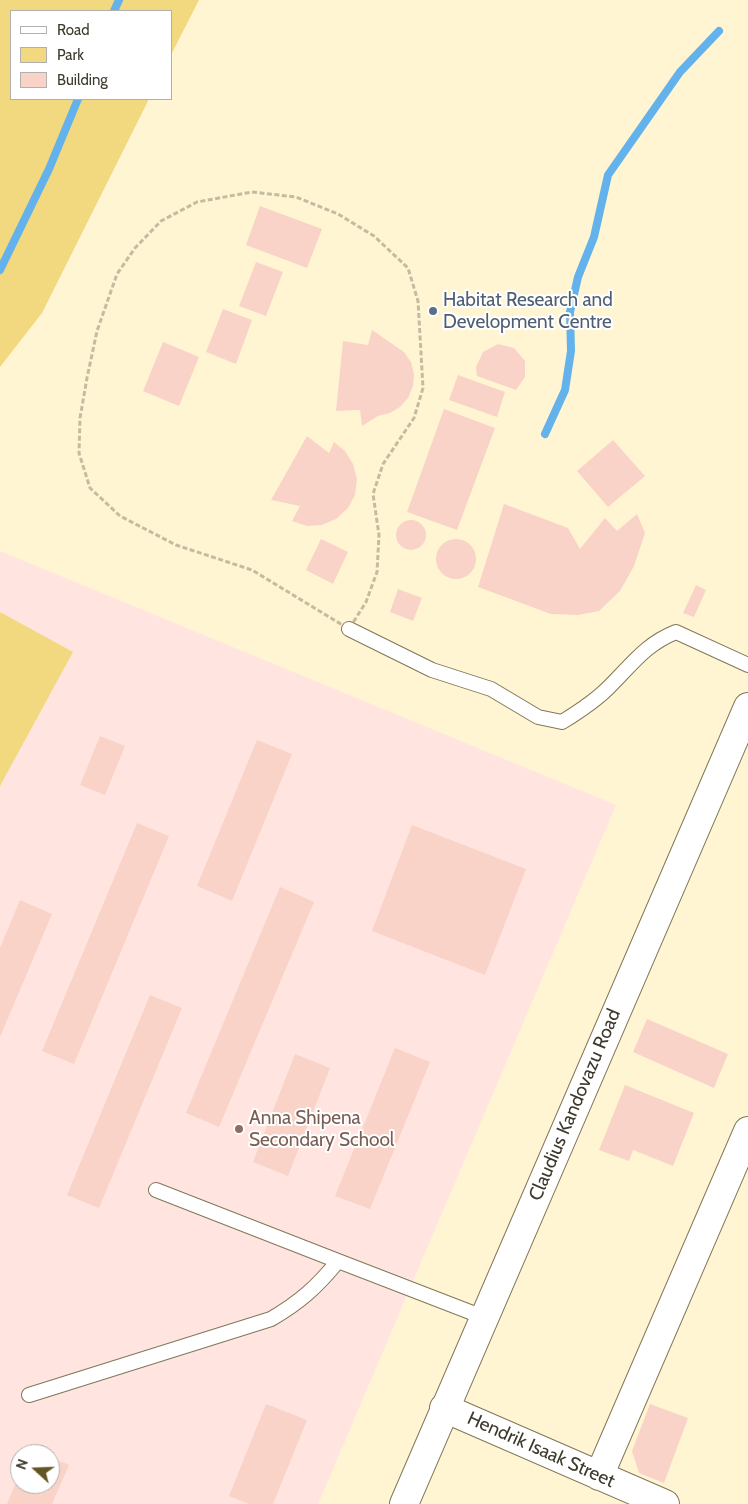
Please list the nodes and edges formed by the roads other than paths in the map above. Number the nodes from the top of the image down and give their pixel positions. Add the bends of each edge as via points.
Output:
1 (350, 630) road end
2 (748, 665) edge
3 (748, 707) edge
4 (748, 1131) edge
5 (156, 1190) dead end
6 (338, 1261) junction
7 (483, 1317) junction
8 (29, 1395) dead end
9 (444, 1408) junction
10 (599, 1476) junction
11 (404, 1504) edge
12 (664, 1504) edge

1 - 2 lane via 432,670 491,690 538,717 562,722 588,706 648,647 676,632
3 - 7 street, Claudius Kandovazu Road
4 - 10 street
5 - 6 lane
6 - 7 lane
6 - 8 lane via 316,1288 271,1319
7 - 9 street, Claudius Kandovazu Road
9 - 10 street, Hendrik Isaak Street
9 - 11 street, Claudius Kandovazu Road
10 - 12 street, Hendrik Isaak Street

